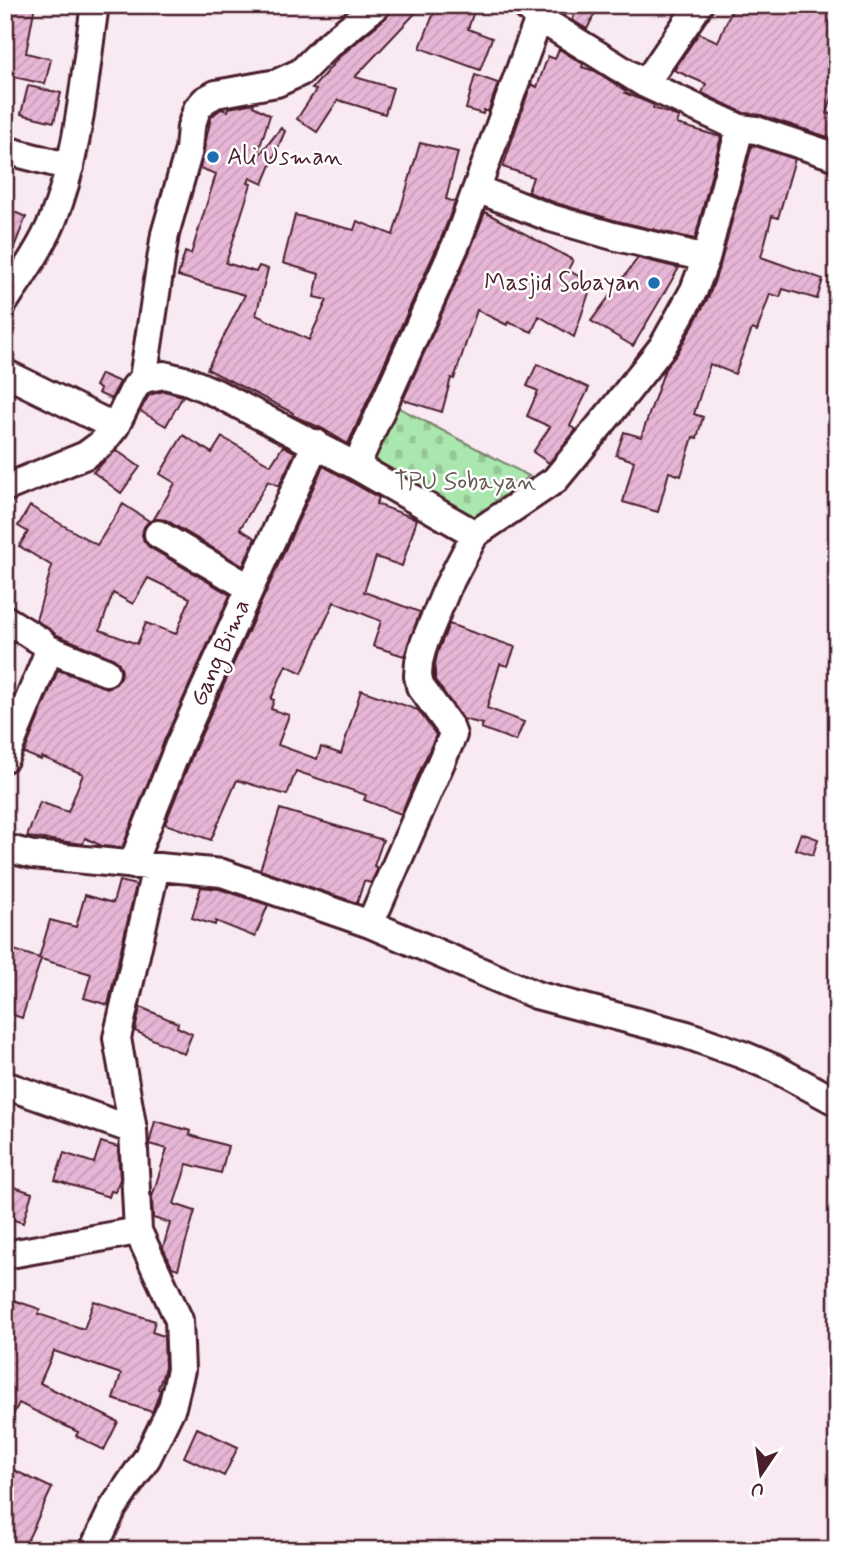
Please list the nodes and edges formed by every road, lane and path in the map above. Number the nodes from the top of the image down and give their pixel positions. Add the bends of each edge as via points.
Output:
1 (95, 5) edge
2 (377, 5) edge
3 (699, 5) edge
4 (532, 11) edge
5 (645, 85) junction
6 (740, 128) junction
7 (5, 150) edge
8 (837, 157) edge
9 (70, 167) junction
10 (477, 189) junction
11 (706, 258) junction
12 (5, 301) edge
13 (5, 373) edge
14 (143, 379) junction
15 (116, 427) junction
16 (316, 443) junction
17 (356, 466) junction
18 (5, 488) edge
19 (158, 534) dead end
20 (475, 534) junction
21 (250, 588) junction
22 (5, 619) edge
23 (47, 648) junction
24 (106, 672) dead end
25 (5, 758) edge
26 (5, 848) edge
27 (144, 866) junction
28 (370, 924) junction
29 (5, 1085) edge
30 (837, 1102) edge
31 (133, 1130) junction
32 (138, 1231) junction
33 (5, 1255) edge
34 (93, 1550) edge

1 - 9 street
2 - 14 street via 302,72 277,83 216,94 197,108 165,234
3 - 5 street
4 - 5 street
4 - 10 street via 515,80
5 - 6 street
6 - 8 street
6 - 11 street
7 - 9 street
9 - 12 street via 38,251
10 - 11 street via 551,218
10 - 17 street via 434,297
11 - 20 street via 663,346 577,455 555,480
13 - 15 street
14 - 15 street
14 - 16 street via 164,375 188,381
15 - 18 street via 86,455
16 - 17 street
16 - 21 street, Gang Bima
17 - 20 street
19 - 21 street
20 - 28 street via 447,588 419,662 420,686 450,727 452,741
21 - 27 street, Gang Bima via 179,745
22 - 23 street
23 - 24 street
23 - 25 street
26 - 27 street
27 - 28 street via 222,873
27 - 31 street, Gang Bima via 117,1038
28 - 30 street via 536,995 744,1055
29 - 31 street
31 - 32 street, Gang Bima
32 - 33 street
32 - 34 street via 179,1320 181,1370 172,1407 148,1458 113,1508

